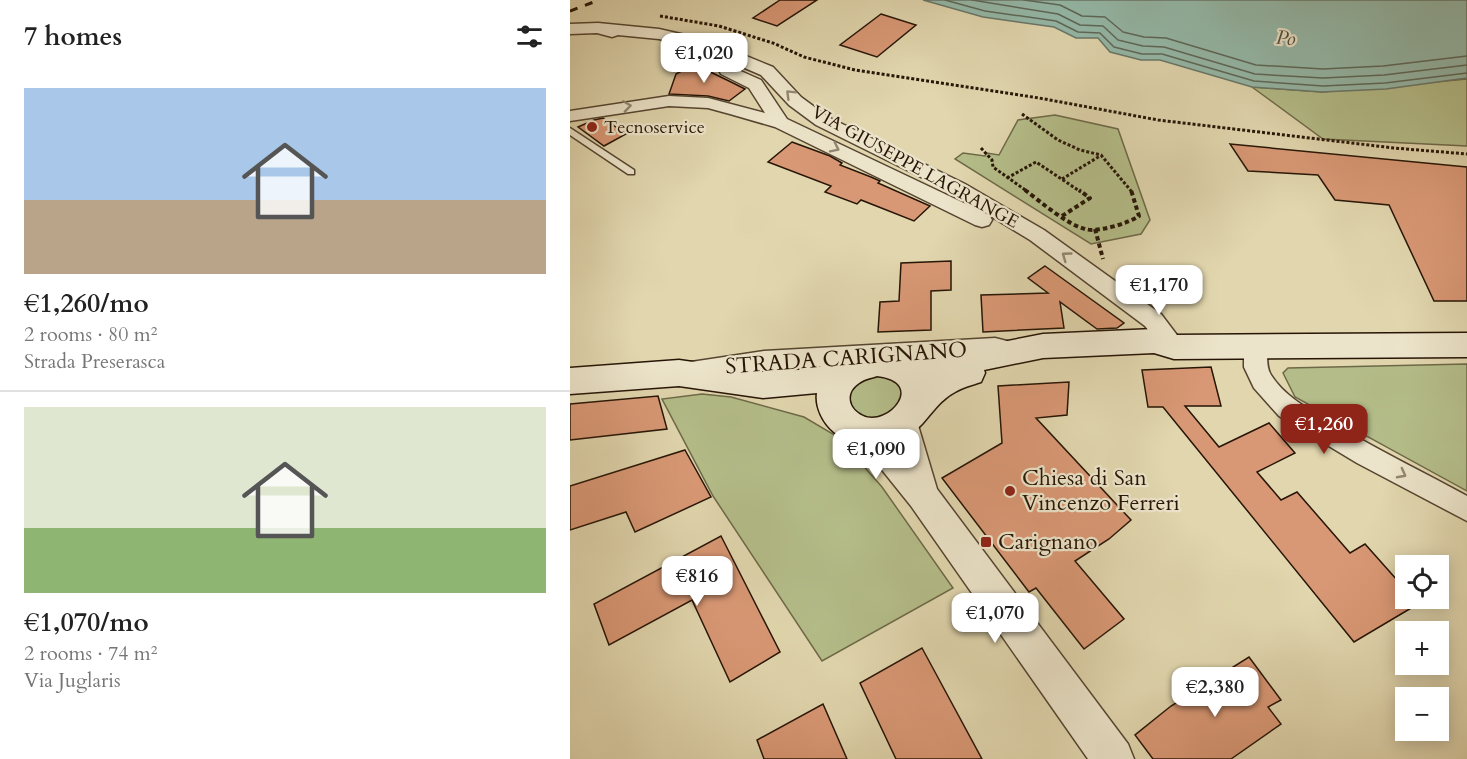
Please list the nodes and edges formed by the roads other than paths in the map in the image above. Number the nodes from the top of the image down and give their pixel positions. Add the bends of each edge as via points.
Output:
1 (598, 28) junction
2 (570, 30) edge
3 (570, 116) edge
4 (781, 123) junction
5 (570, 131) edge
6 (631, 172) dead end
7 (1135, 341) junction
8 (1467, 345) edge
9 (1256, 346) junction
10 (1174, 347) junction
11 (1014, 351) junction
12 (906, 371) junction
13 (679, 373) junction
14 (845, 375) junction
15 (570, 381) edge
16 (763, 385) junction
17 (833, 411) junction
18 (909, 413) junction
19 (869, 431) junction
20 (923, 496) junction
21 (1467, 509) edge
22 (1106, 757) edge

1 - 2 street
1 - 4 street via 706,60 755,84
10 -> 1 street, VIA GIUSEPPE LAGRANGE via 1153,320 1037,235 958,188 822,120 795,101 767,71 700,43
3 -> 4 street, VIA GIUSEPPE LAGRANGE via 688,101
4 -> 7 street, VIA GIUSEPPE LAGRANGE via 1026,243 1131,324
5 - 6 lane
7 - 10 main road, STRADA CARIGNANO
7 - 11 main road, STRADA CARIGNANO
8 - 9 main road, STRADA CARIGNANO
9 - 10 main road, STRADA CARIGNANO
9 -> 21 street via 1256,367 1262,381 1288,409
10 - 18 main road, STRADA CARIGNANO via 1155,354 1054,358 980,369 942,382
11 - 12 main road, STRADA CARIGNANO
11 - 13 street, STRADA CARIGNANO via 995,347 786,359
12 - 14 main road via 888,363 874,363
12 - 18 main road via 919,393
13 - 15 main road, STRADA CARIGNANO
13 - 16 main road, STRADA CARIGNANO
14 - 16 main road, STRADA CARIGNANO
14 - 17 main road via 834,389
16 - 17 main road, STRADA CARIGNANO
17 - 19 main road via 845,425
18 - 19 main road via 880,431
18 - 20 street
19 - 20 street
20 - 22 street

